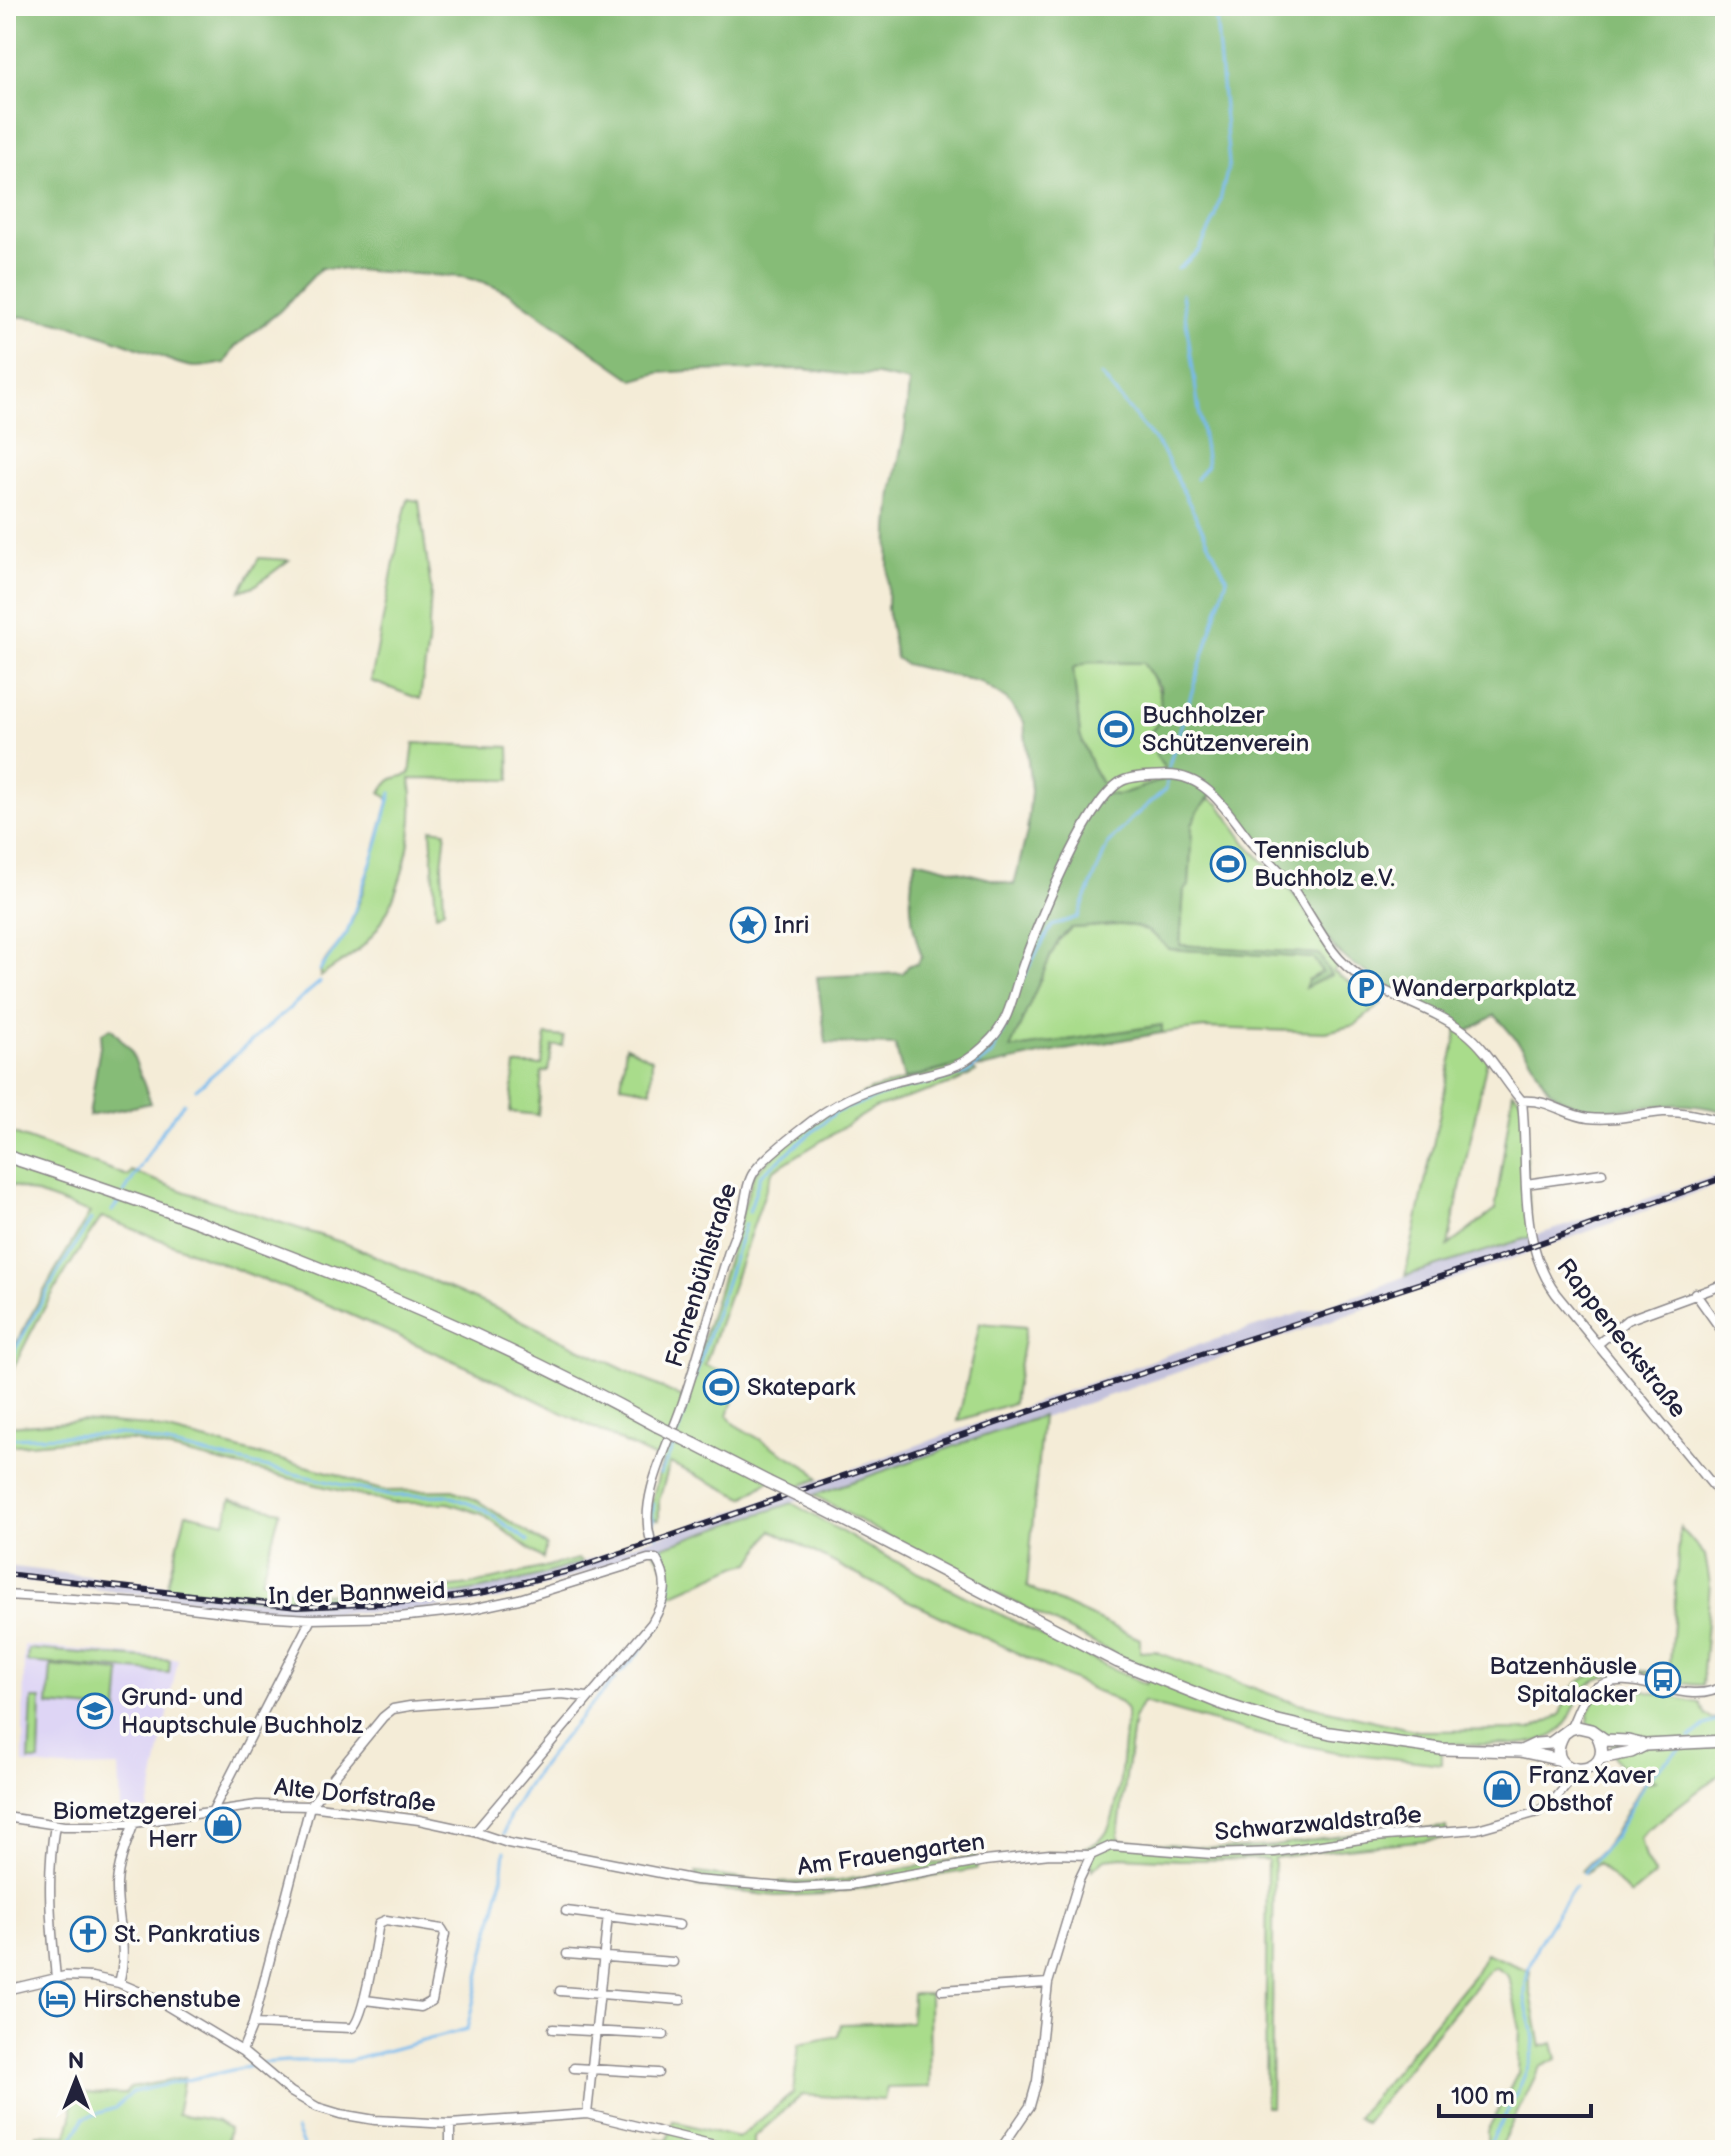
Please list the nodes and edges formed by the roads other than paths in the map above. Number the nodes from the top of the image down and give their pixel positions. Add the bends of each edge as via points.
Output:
1 (1522, 1101) junction
2 (1725, 1122) edge
3 (6, 1156) edge
4 (1602, 1173) dead end
5 (1526, 1184) junction
6 (1725, 1284) edge
7 (1695, 1293) junction
8 (1725, 1335) edge
9 (1598, 1344) junction
10 (1725, 1500) edge
11 (650, 1537) dead end
12 (6, 1595) edge
13 (311, 1619) junction
14 (1725, 1685) edge
15 (587, 1697) junction
16 (1580, 1709) junction
17 (1587, 1728) junction
18 (1567, 1732) junction
19 (1597, 1735) junction
20 (1719, 1741) edge
21 (1645, 1745) junction
22 (1520, 1751) junction
23 (1600, 1758) junction
24 (1563, 1762) junction
25 (1579, 1770) junction
26 (1564, 1788) junction
27 (310, 1806) junction
28 (212, 1812) junction
29 (6, 1817) edge
30 (134, 1823) junction
31 (55, 1825) junction
32 (475, 1832) junction
33 (555, 1851) joint
34 (1091, 1855) junction
35 (566, 1911) dead end
36 (608, 1915) junction
37 (679, 1925) dead end
38 (567, 1954) dead end
39 (602, 1955) junction
40 (673, 1962) dead end
41 (56, 1978) junction
42 (119, 1983) junction
43 (1048, 1983) junction
44 (6, 1990) edge
45 (942, 1990) dead end
46 (560, 1991) dead end
47 (598, 1993) junction
48 (365, 2000) junction
49 (681, 2000) dead end
50 (253, 2024) junction
51 (553, 2029) dead end
52 (596, 2032) junction
53 (664, 2035) dead end
54 (242, 2051) junction
55 (574, 2068) dead end
56 (593, 2071) junction
57 (658, 2073) dead end
58 (587, 2114) junction
59 (450, 2124) junction
60 (450, 2150) edge
61 (735, 2150) edge
62 (1000, 2150) edge

1 - 2 street via 1549,1103 1583,1118 1613,1120 1663,1112
1 - 5 street, Rappeneckstraße
1 - 11 street, Fohrenbühlstraße via 1465,1033 1345,965 1284,876 1222,802 1187,778 1121,782 1102,801 1072,850 1034,933 1010,1009 993,1037 964,1064 895,1081 835,1105 752,1173 687,1389 654,1477 647,1516
3 - 22 main road, bridge via 271,1250 513,1353 1148,1676 1274,1720 1330,1733 1441,1749
4 - 5 street
5 - 9 street, Rappeneckstraße via 1540,1268
6 - 7 street
7 - 8 street
7 - 9 street via 1627,1320
9 - 10 street, Rappeneckstraße
12 - 13 street, In der Bannweid
13 - 15 street, In der Bannweid via 472,1609 656,1559 666,1584 664,1601 652,1623
13 - 28 street
14 - 16 street via 1695,1694 1618,1681 1591,1691
15 - 27 street via 562,1694 393,1709
15 - 32 street
16 - 17 street
16 - 18 street
17 - 18 main road
17 - 19 main road
18 - 22 main road via 1551,1743
18 - 24 main road via 1558,1747
19 - 21 main road
19 - 23 main road
20 - 21 main road
21 - 23 main road
22 - 24 main road
23 - 25 main road
24 - 25 main road
24 - 26 street
25 - 26 street, Schwarzwaldstraße
26 - 34 street, Schwarzwaldstraße via 1538,1812 1477,1829 1275,1852 1212,1854 1111,1846
27 - 28 street, Alte Dorfstraße via 257,1805
27 - 32 street, Alte Dorfstraße
27 - 50 street
28 - 30 street, Alte Dorfstraße
29 - 31 street, Alte Dorfstraße
30 - 31 street, Alte Dorfstraße
30 - 42 street via 117,1881 123,1930
31 - 41 street via 50,1868
32 - 33 street, Alte Dorfstraße
33 - 34 street, Am Frauengarten via 696,1880 796,1888 849,1885 1037,1855
34 - 43 street
35 - 36 street
36 - 37 street
36 - 39 street
38 - 39 street
39 - 40 street
39 - 47 street
41 - 42 street via 81,1975
41 - 44 street
42 - 54 street
43 - 45 street
43 - 62 street via 1030,2106
46 - 47 street
47 - 49 street
47 - 52 street
48 - 48 street via 379,1923 442,1929 432,2001 421,2007
48 - 50 street via 352,2028
50 - 54 street
51 - 52 street
52 - 53 street
52 - 56 street
54 - 59 street via 317,2107 375,2120
55 - 56 street
56 - 57 street
56 - 58 street
58 - 59 street
58 - 61 street
59 - 60 street

